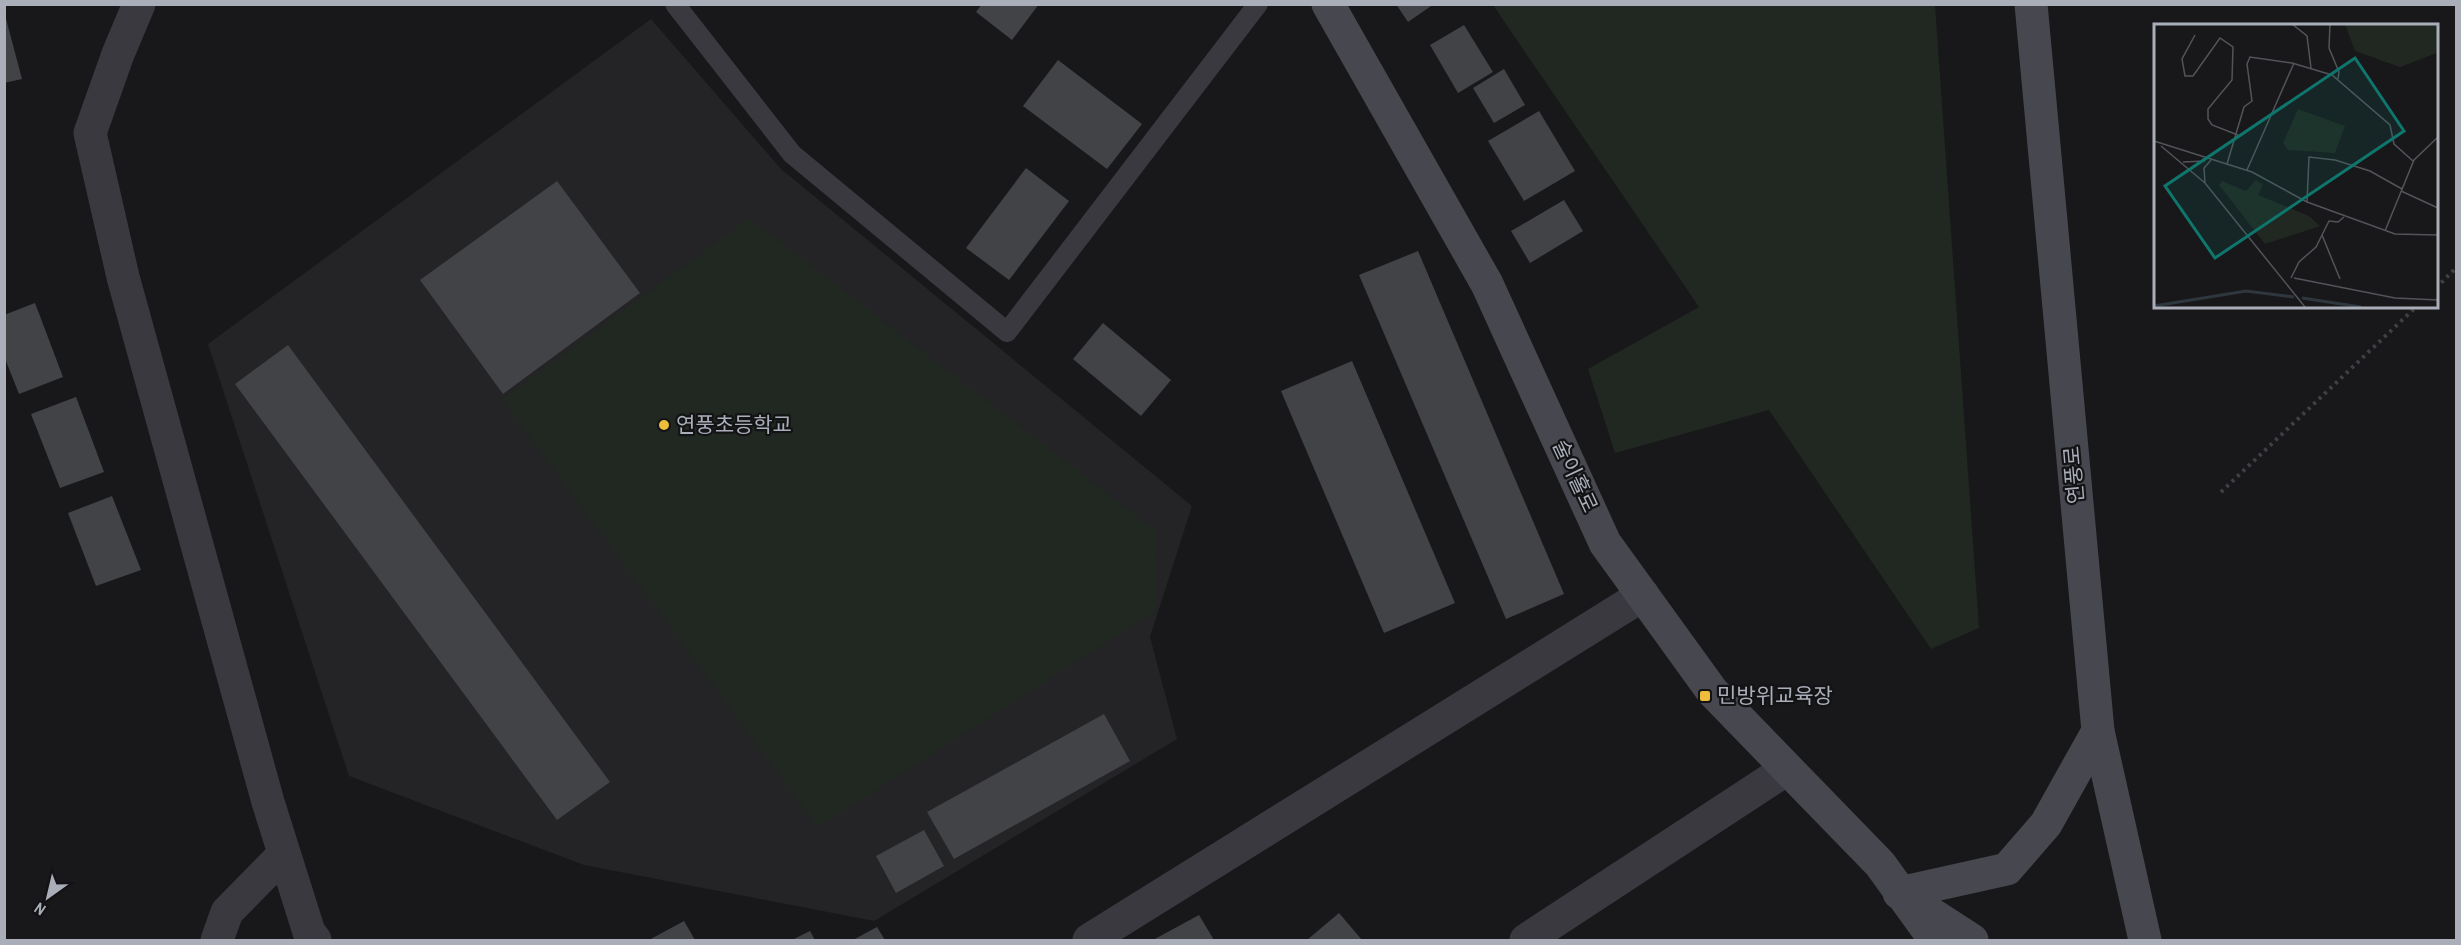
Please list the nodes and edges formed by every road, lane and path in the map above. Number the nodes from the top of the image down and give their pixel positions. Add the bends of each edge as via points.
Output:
1 (139, 4) edge
2 (675, 4) edge
3 (1257, 4) edge
4 (1328, 4) edge
5 (2031, 4) edge
6 (2457, 268) edge
7 (2437, 287) edge
8 (2415, 308) edge
9 (2221, 492) dead end
10 (1643, 595) junction
11 (2098, 731) junction
12 (1786, 769) junction
13 (284, 854) junction
14 (1899, 893) junction
15 (217, 940) edge
16 (315, 940) edge
17 (1089, 940) edge
18 (1526, 940) edge
19 (1935, 940) edge
20 (1972, 940) edge
21 (2145, 940) edge

1 - 13 street via 90,133 123,277
2 - 3 lane via 792,154 1007,332
4 - 10 main road, 술이홀로 via 1486,284 1605,543
5 - 11 main road, 연풍로
6 - 7 path
8 - 9 path
10 - 12 main road, 술이홀로 via 1712,691
10 - 17 street
11 - 14 main road via 2046,824 2007,869
11 - 21 main road, 연풍로
12 - 14 main road, 술이홀로 via 1880,864
12 - 18 street
13 - 15 street via 227,912
13 - 16 street
14 - 19 main road, 술이홀로
14 - 20 main road

